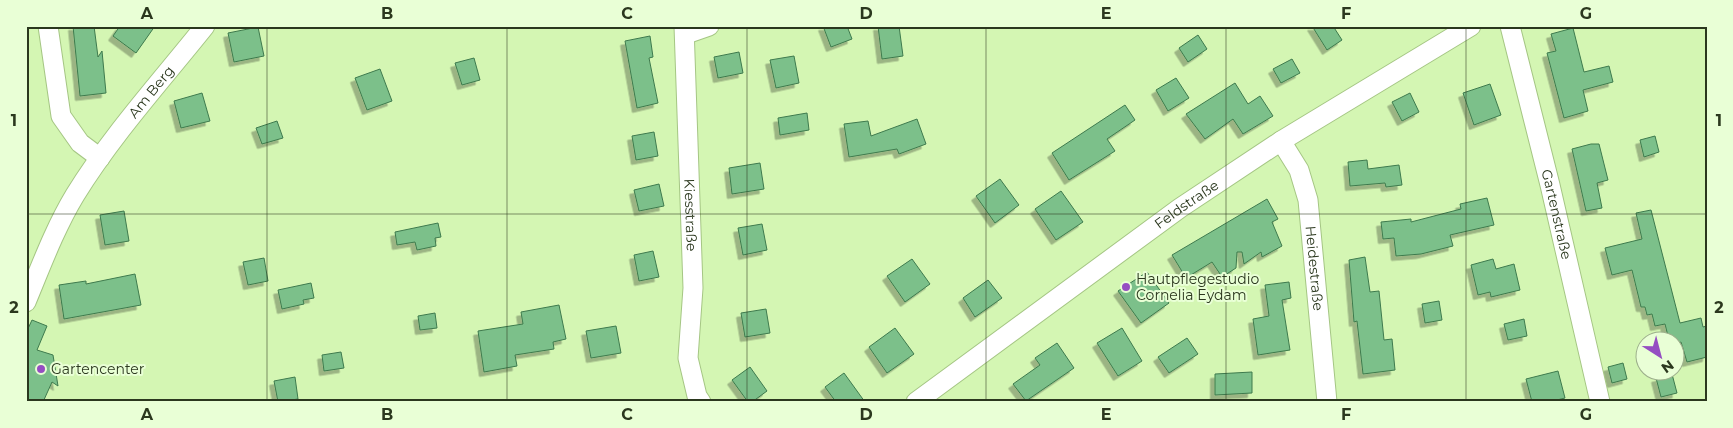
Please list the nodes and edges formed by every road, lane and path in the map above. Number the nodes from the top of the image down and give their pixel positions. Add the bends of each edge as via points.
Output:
1 (48, 26) edge
2 (205, 26) edge
3 (709, 26) edge
4 (1471, 26) edge
5 (1510, 26) edge
6 (685, 30) edge
7 (1281, 141) junction
8 (100, 158) junction
9 (26, 302) edge
10 (701, 402) edge
11 (916, 402) edge
12 (1327, 402) edge
13 (1600, 402) edge

1 - 8 street via 62,116 80,143
2 - 8 street, Am Berg
3 - 6 street
4 - 7 street, Feldstraße
5 - 13 street, Gartenstraße
6 - 10 street, Kiesstraße via 693,288 688,358
7 - 11 street, Feldstraße via 1180,208
7 - 12 street, Heidestraße via 1299,170 1308,200
8 - 9 street, Am Berg via 74,196

